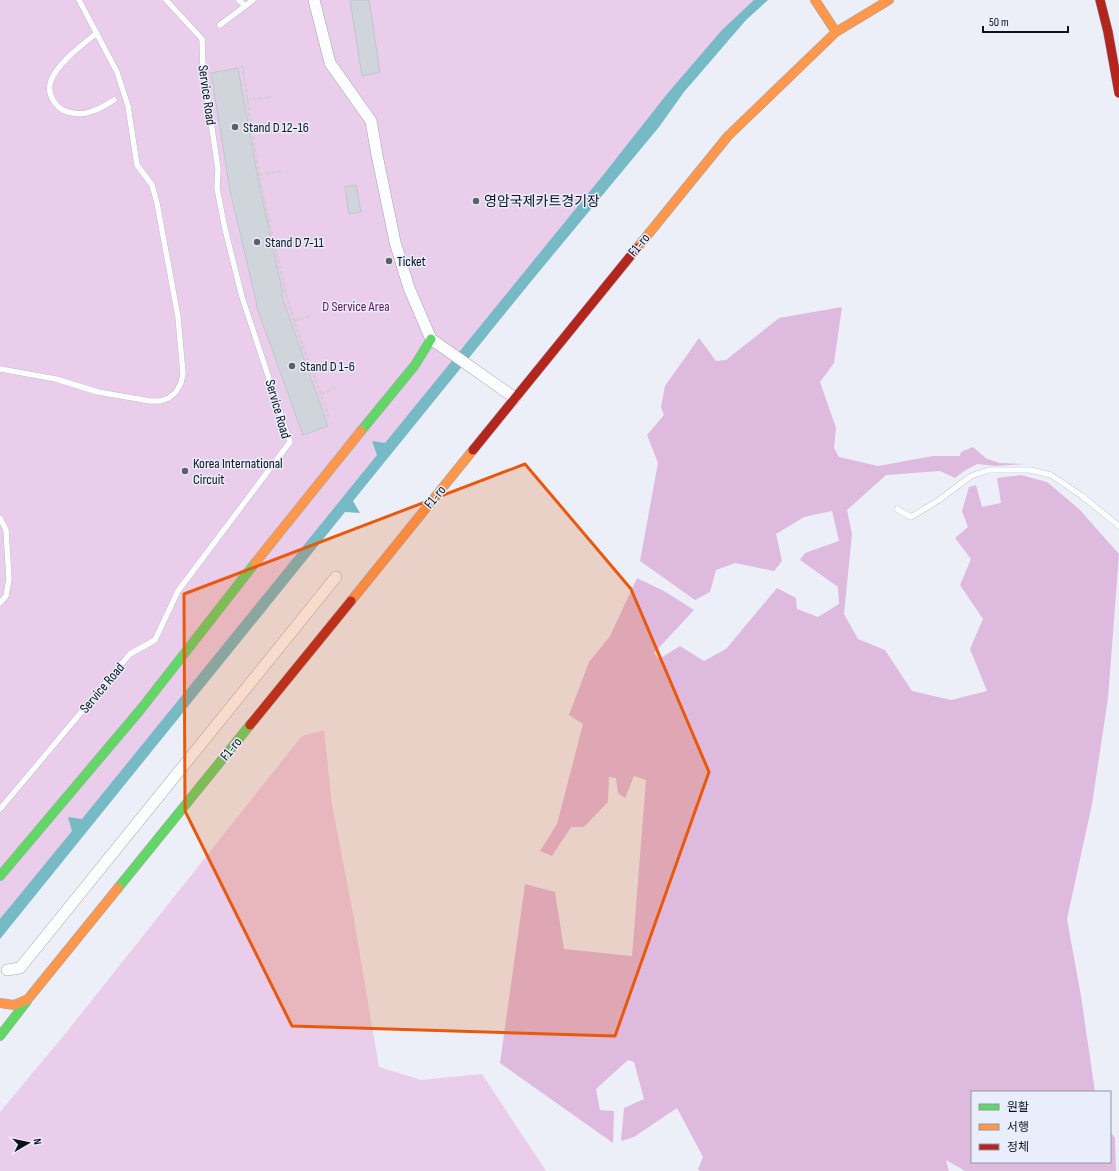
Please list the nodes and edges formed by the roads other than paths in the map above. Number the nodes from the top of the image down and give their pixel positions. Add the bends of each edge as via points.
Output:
1 (78, 0) edge
2 (166, 0) edge
3 (239, 0) edge
4 (253, 0) edge
5 (314, 0) edge
6 (815, 0) edge
7 (889, 0) edge
8 (1100, 0) edge
9 (245, 6) junction
10 (220, 25) dead end
11 (836, 32) junction
12 (97, 33) junction
13 (1119, 93) edge
14 (114, 100) dead end
15 (431, 339) junction
16 (0, 369) edge
17 (515, 398) junction
18 (897, 508) dead end
19 (0, 518) edge
20 (1119, 526) edge
21 (336, 577) dead end
22 (0, 603) edge
23 (0, 808) edge
24 (0, 876) edge
25 (7, 970) dead end
26 (28, 999) junction
27 (0, 1003) edge
28 (0, 1036) edge

1 - 12 lane
2 - 23 lane, Service Road via 202,39 203,68 218,169 217,188 225,229 242,297 290,442 178,590 155,640 130,654
3 - 9 lane
4 - 9 lane
5 - 15 street via 330,63 371,121 395,242 408,288
6 - 11 main road
7 - 11 main road, F1-ro
8 - 13 main road
9 - 10 lane
11 - 17 main road, F1-ro via 728,136
12 - 14 lane via 56,72 49,90 58,107 68,112 89,113
12 - 16 lane via 117,72 128,106 137,165 152,185 178,317 183,374 181,383 170,398 150,401 98,392 56,379
15 - 17 street
15 - 24 main road via 415,365 294,513 141,709
17 - 26 main road, F1-ro
18 - 20 lane via 911,517 971,476 989,470 1030,470 1051,475
19 - 22 lane via 6,530 9,579 6,596
21 - 25 street via 20,968
26 - 27 main road via 15,1006
26 - 28 main road, F1-ro

